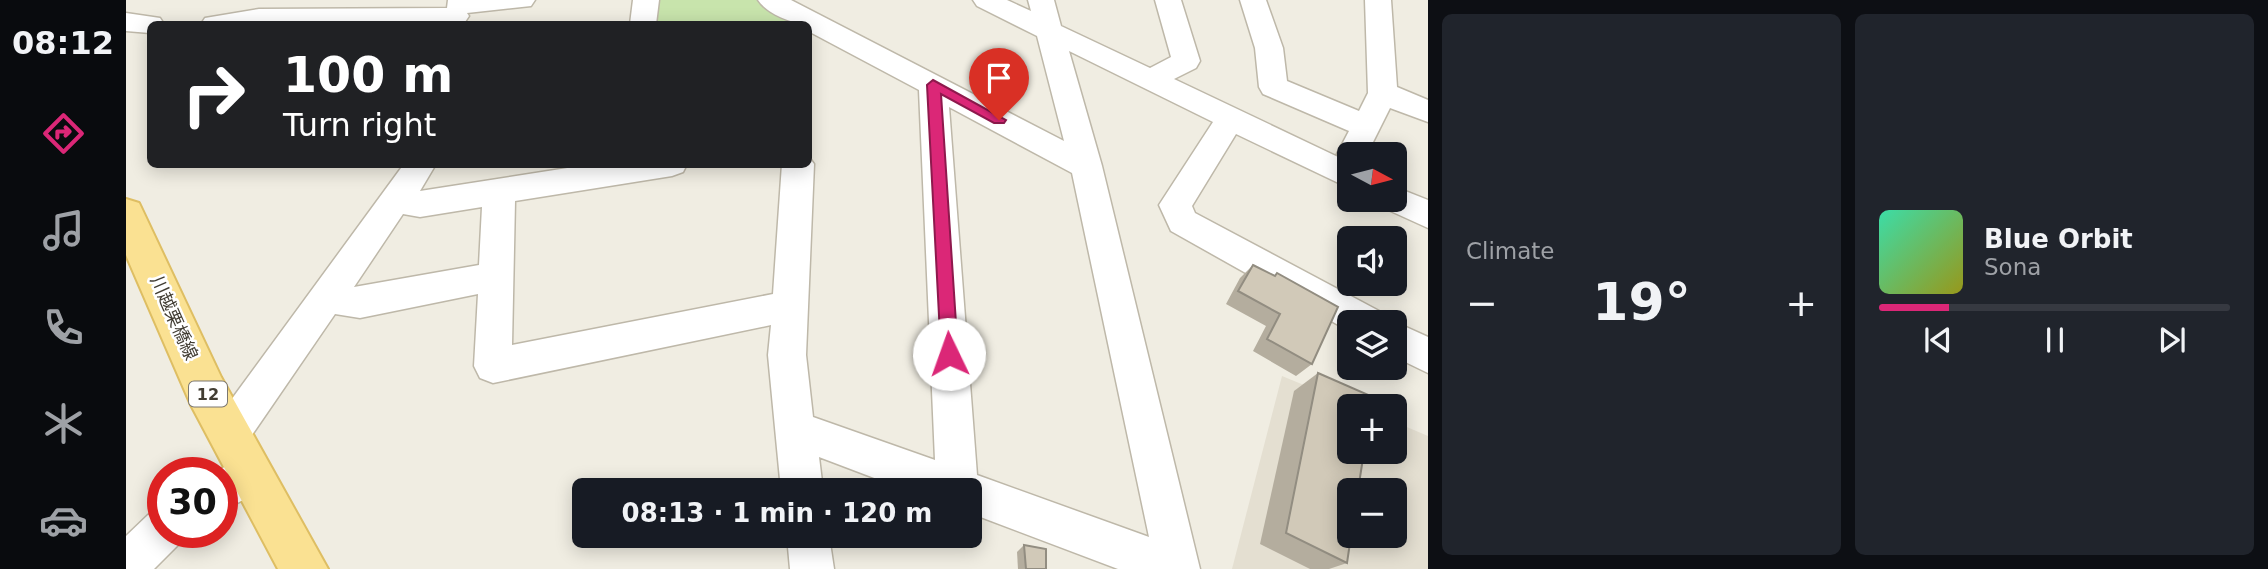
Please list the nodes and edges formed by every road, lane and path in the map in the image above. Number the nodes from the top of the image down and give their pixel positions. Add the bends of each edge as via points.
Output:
1 (522, 0) edge
2 (646, 0) edge
3 (771, 0) edge
4 (986, 0) edge
5 (1168, 0) edge
6 (1253, 0) edge
7 (1378, 0) edge
8 (457, 11) edge
9 (1045, 15) edge
10 (236, 21) edge
11 (643, 21) edge
12 (806, 21) edge
13 (126, 22) edge
14 (147, 24) edge
15 (812, 24) edge
16 (1151, 79) junction
17 (933, 85) junction
18 (1383, 93) junction
19 (1428, 111) edge
20 (1231, 118) junction
21 (1366, 126) junction
22 (1359, 142) edge
23 (1337, 161) edge
24 (1086, 166) junction
25 (418, 168) edge
26 (647, 168) edge
27 (797, 168) edge
28 (499, 190) junction
29 (396, 201) junction
30 (1407, 205) edge
31 (126, 212) edge
32 (1428, 215) edge
33 (497, 276) junction
34 (326, 298) junction
35 (790, 306) junction
36 (1344, 310) edge
37 (1407, 345) edge
38 (1428, 356) edge
39 (794, 429) junction
40 (229, 435) junction
41 (232, 457) edge
42 (800, 478) edge
43 (928, 478) edge
44 (962, 478) edge
45 (238, 486) edge
46 (982, 498) edge
47 (147, 546) edge
48 (809, 548) edge
49 (126, 566) edge
50 (304, 569) edge
51 (812, 569) edge
52 (1177, 569) edge

1 - 8 street
2 - 11 street
3 - 12 street
4 - 9 street
5 - 16 street via 1186,61
6 - 21 street via 1269,48 1273,87
7 - 18 street
8 - 10 street
9 - 16 street
9 - 24 street
13 - 14 street
15 - 17 street
16 - 20 street
17 - 24 street
17 - 44 street
18 - 19 street
18 - 21 street
20 - 23 street
20 - 36 street via 1175,205 1183,222
21 - 22 street
24 - 52 street
25 - 29 street
26 - 28 street
27 - 35 street
28 - 29 street via 420,204
28 - 33 street
29 - 34 street
30 - 32 street
31 - 40 main road, 川越栗橋線 / 12
33 - 34 street via 360,303
33 - 35 street via 493,366
34 - 40 street
35 - 39 street via 787,355
37 - 38 street
39 - 42 street
39 - 43 street
40 - 41 main road, 川越栗橋線 / 12
45 - 50 main road, 川越栗橋線 / 12
46 - 52 street
47 - 49 street
48 - 51 street

